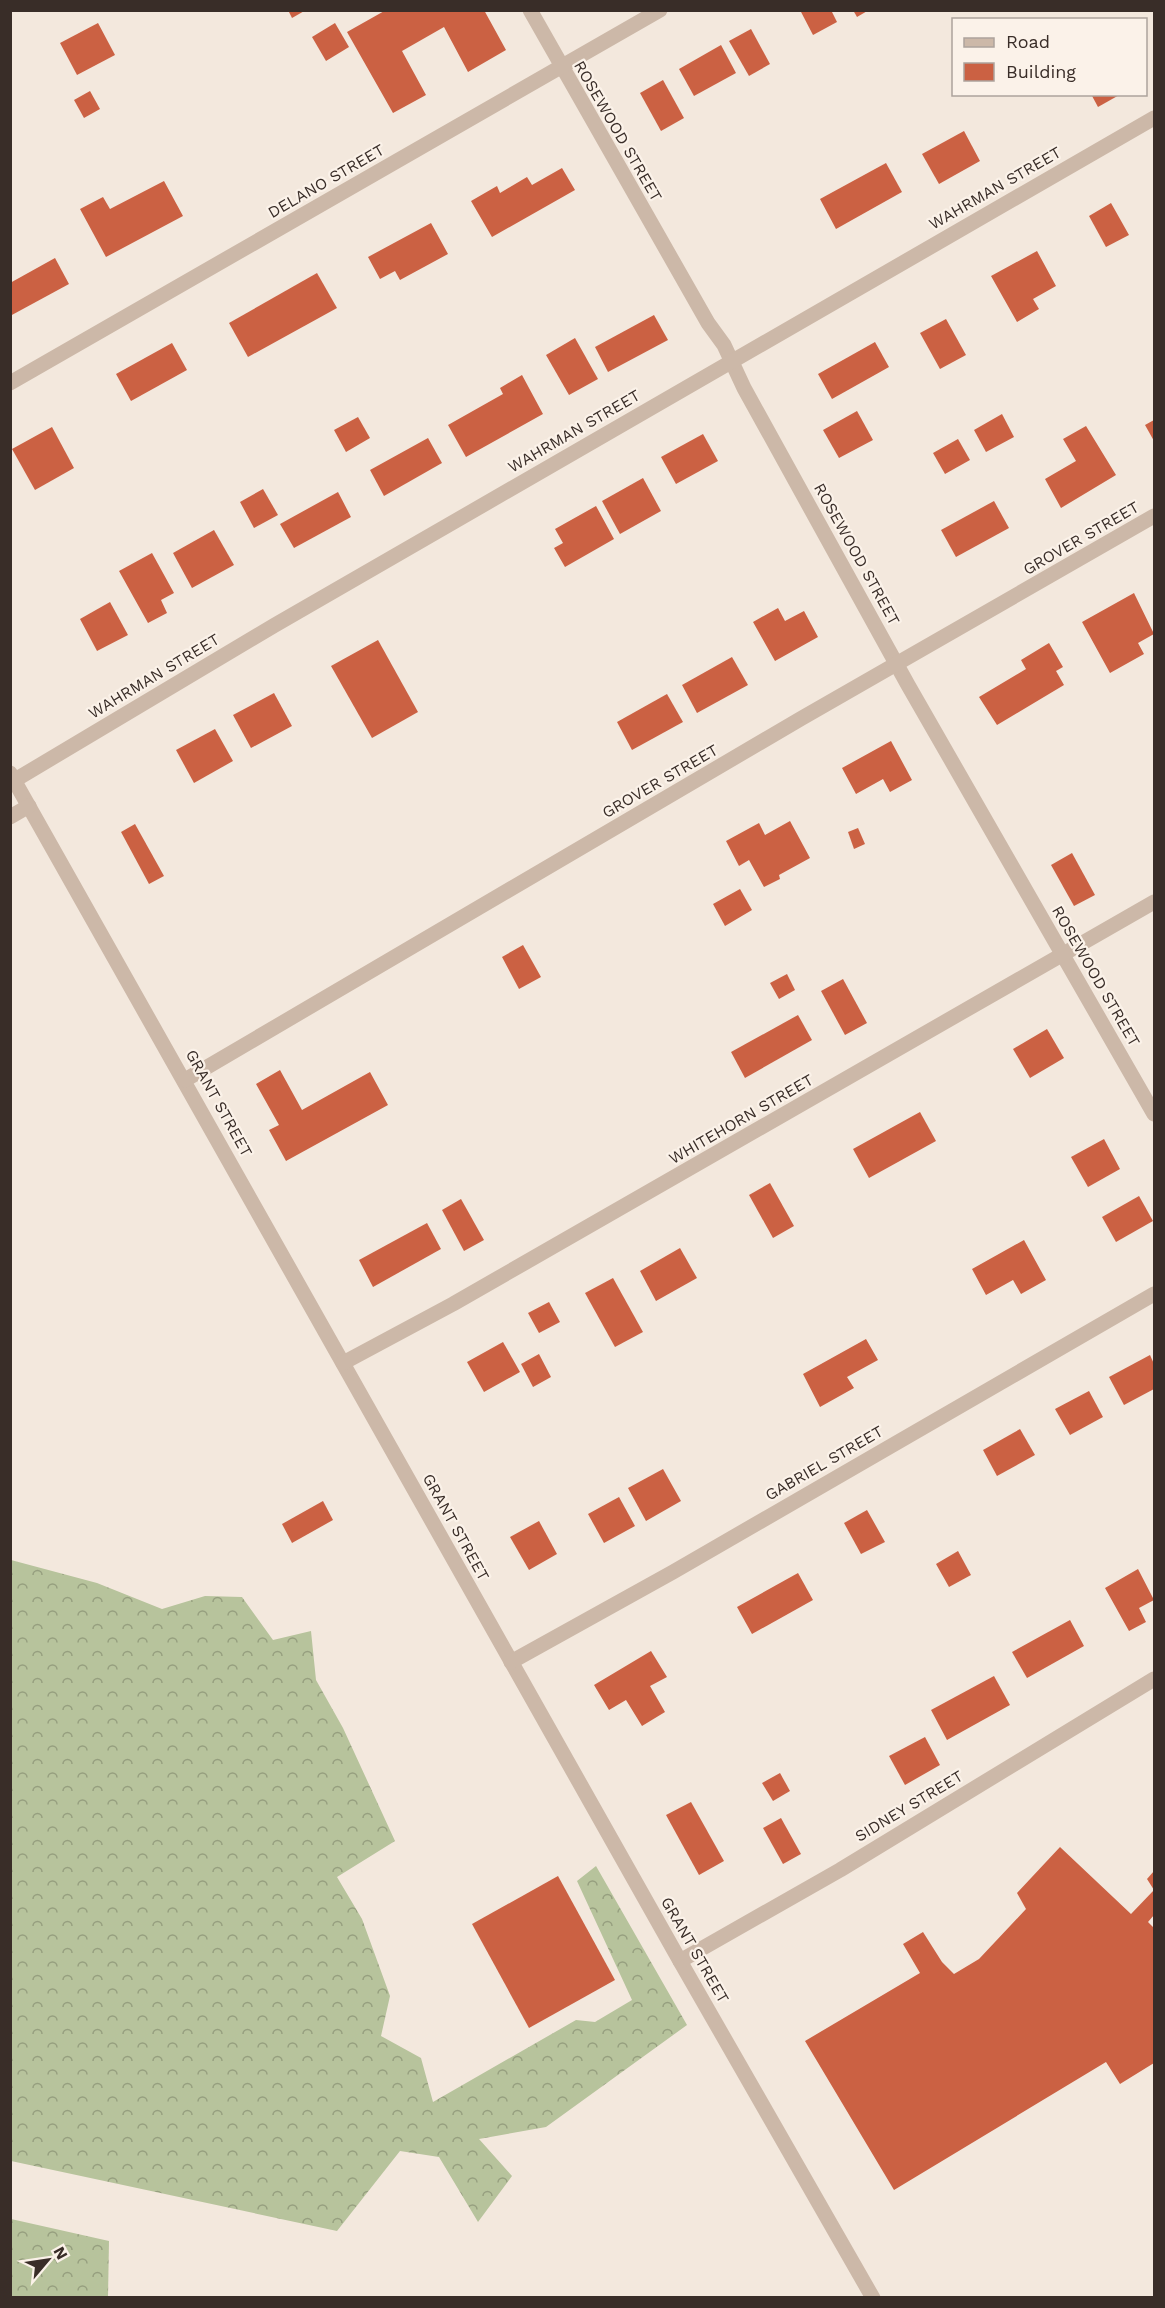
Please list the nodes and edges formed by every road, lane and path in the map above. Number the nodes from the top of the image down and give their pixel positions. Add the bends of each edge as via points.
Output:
1 (530, 10) edge
2 (660, 10) edge
3 (561, 67) junction
4 (1155, 118) edge
5 (731, 361) junction
6 (10, 383) edge
7 (1155, 516) edge
8 (897, 664) junction
9 (13, 777) edge
10 (29, 806) junction
11 (10, 818) edge
12 (1155, 902) edge
13 (1063, 955) junction
14 (185, 1080) junction
15 (1155, 1114) edge
16 (1155, 1294) edge
17 (343, 1363) junction
18 (511, 1662) junction
19 (1155, 1679) edge
20 (680, 1961) junction
21 (873, 2298) edge

1 - 3 street, ROSEWOOD STREET
2 - 3 street, DELANO STREET
3 - 5 street, ROSEWOOD STREET
3 - 6 street, DELANO STREET
4 - 5 street, WAHRMAN STREET
5 - 8 street, ROSEWOOD STREET
5 - 9 street, WAHRMAN STREET
7 - 8 street, GROVER STREET
8 - 13 street, ROSEWOOD STREET
8 - 14 street, GROVER STREET
9 - 10 street, GRANT STREET
10 - 11 street
10 - 14 street, GRANT STREET
12 - 13 street, WHITEHORN STREET
13 - 15 street, ROSEWOOD STREET
13 - 17 street, WHITEHORN STREET
14 - 17 street, GRANT STREET
16 - 18 street, GABRIEL STREET
17 - 18 street, GRANT STREET
18 - 20 street, GRANT STREET
19 - 20 street, SIDNEY STREET via 840,1870
20 - 21 street, GRANT STREET

